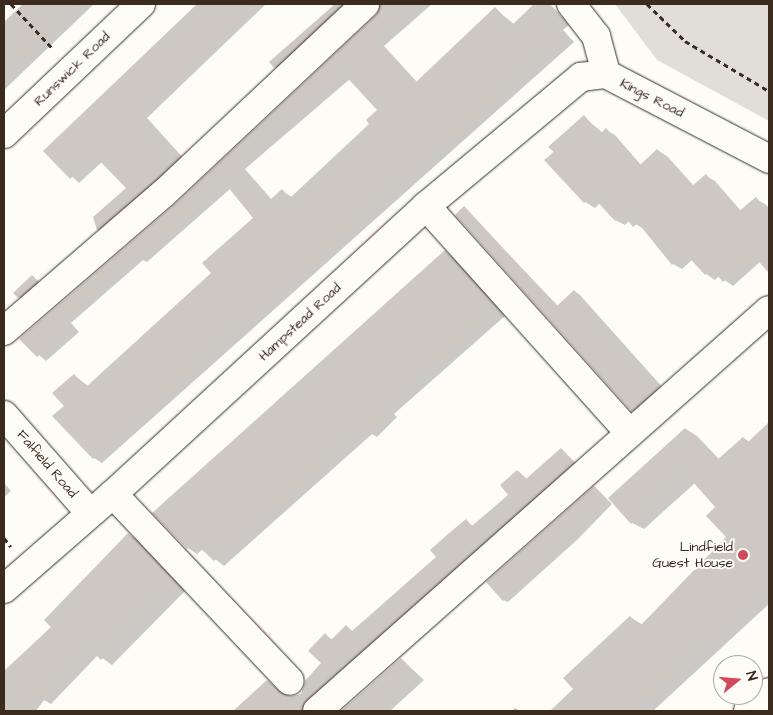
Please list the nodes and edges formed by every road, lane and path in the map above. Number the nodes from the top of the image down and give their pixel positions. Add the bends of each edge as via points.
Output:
1 (11, 4) edge
2 (141, 4) edge
3 (365, 4) edge
4 (570, 4) edge
5 (647, 4) edge
6 (72, 69) junction
7 (606, 74) junction
8 (769, 91) edge
9 (4, 134) edge
10 (769, 159) edge
11 (426, 206) junction
12 (769, 310) edge
13 (4, 330) edge
14 (4, 415) edge
15 (629, 432) junction
16 (113, 494) junction
17 (90, 513) junction
18 (4, 589) edge
19 (290, 681) dead end
20 (769, 692) edge
21 (317, 711) edge
22 (748, 711) edge

1 - 6 path
2 - 6 main road, Runswick Road
3 - 13 main road via 164,193
4 - 7 main road, Kings Road via 596,36
5 - 8 path via 685,41
6 - 9 main road, Runswick Road
7 - 10 main road, Kings Road
7 - 11 main road, Hampstead Road via 581,77
11 - 15 main road
11 - 16 main road, Hampstead Road
12 - 15 main road
14 - 17 main road, Falfield Road
15 - 21 main road
16 - 17 main road, Hampstead Road
16 - 19 main road
17 - 18 main road, Hampstead Road
20 - 22 main road

